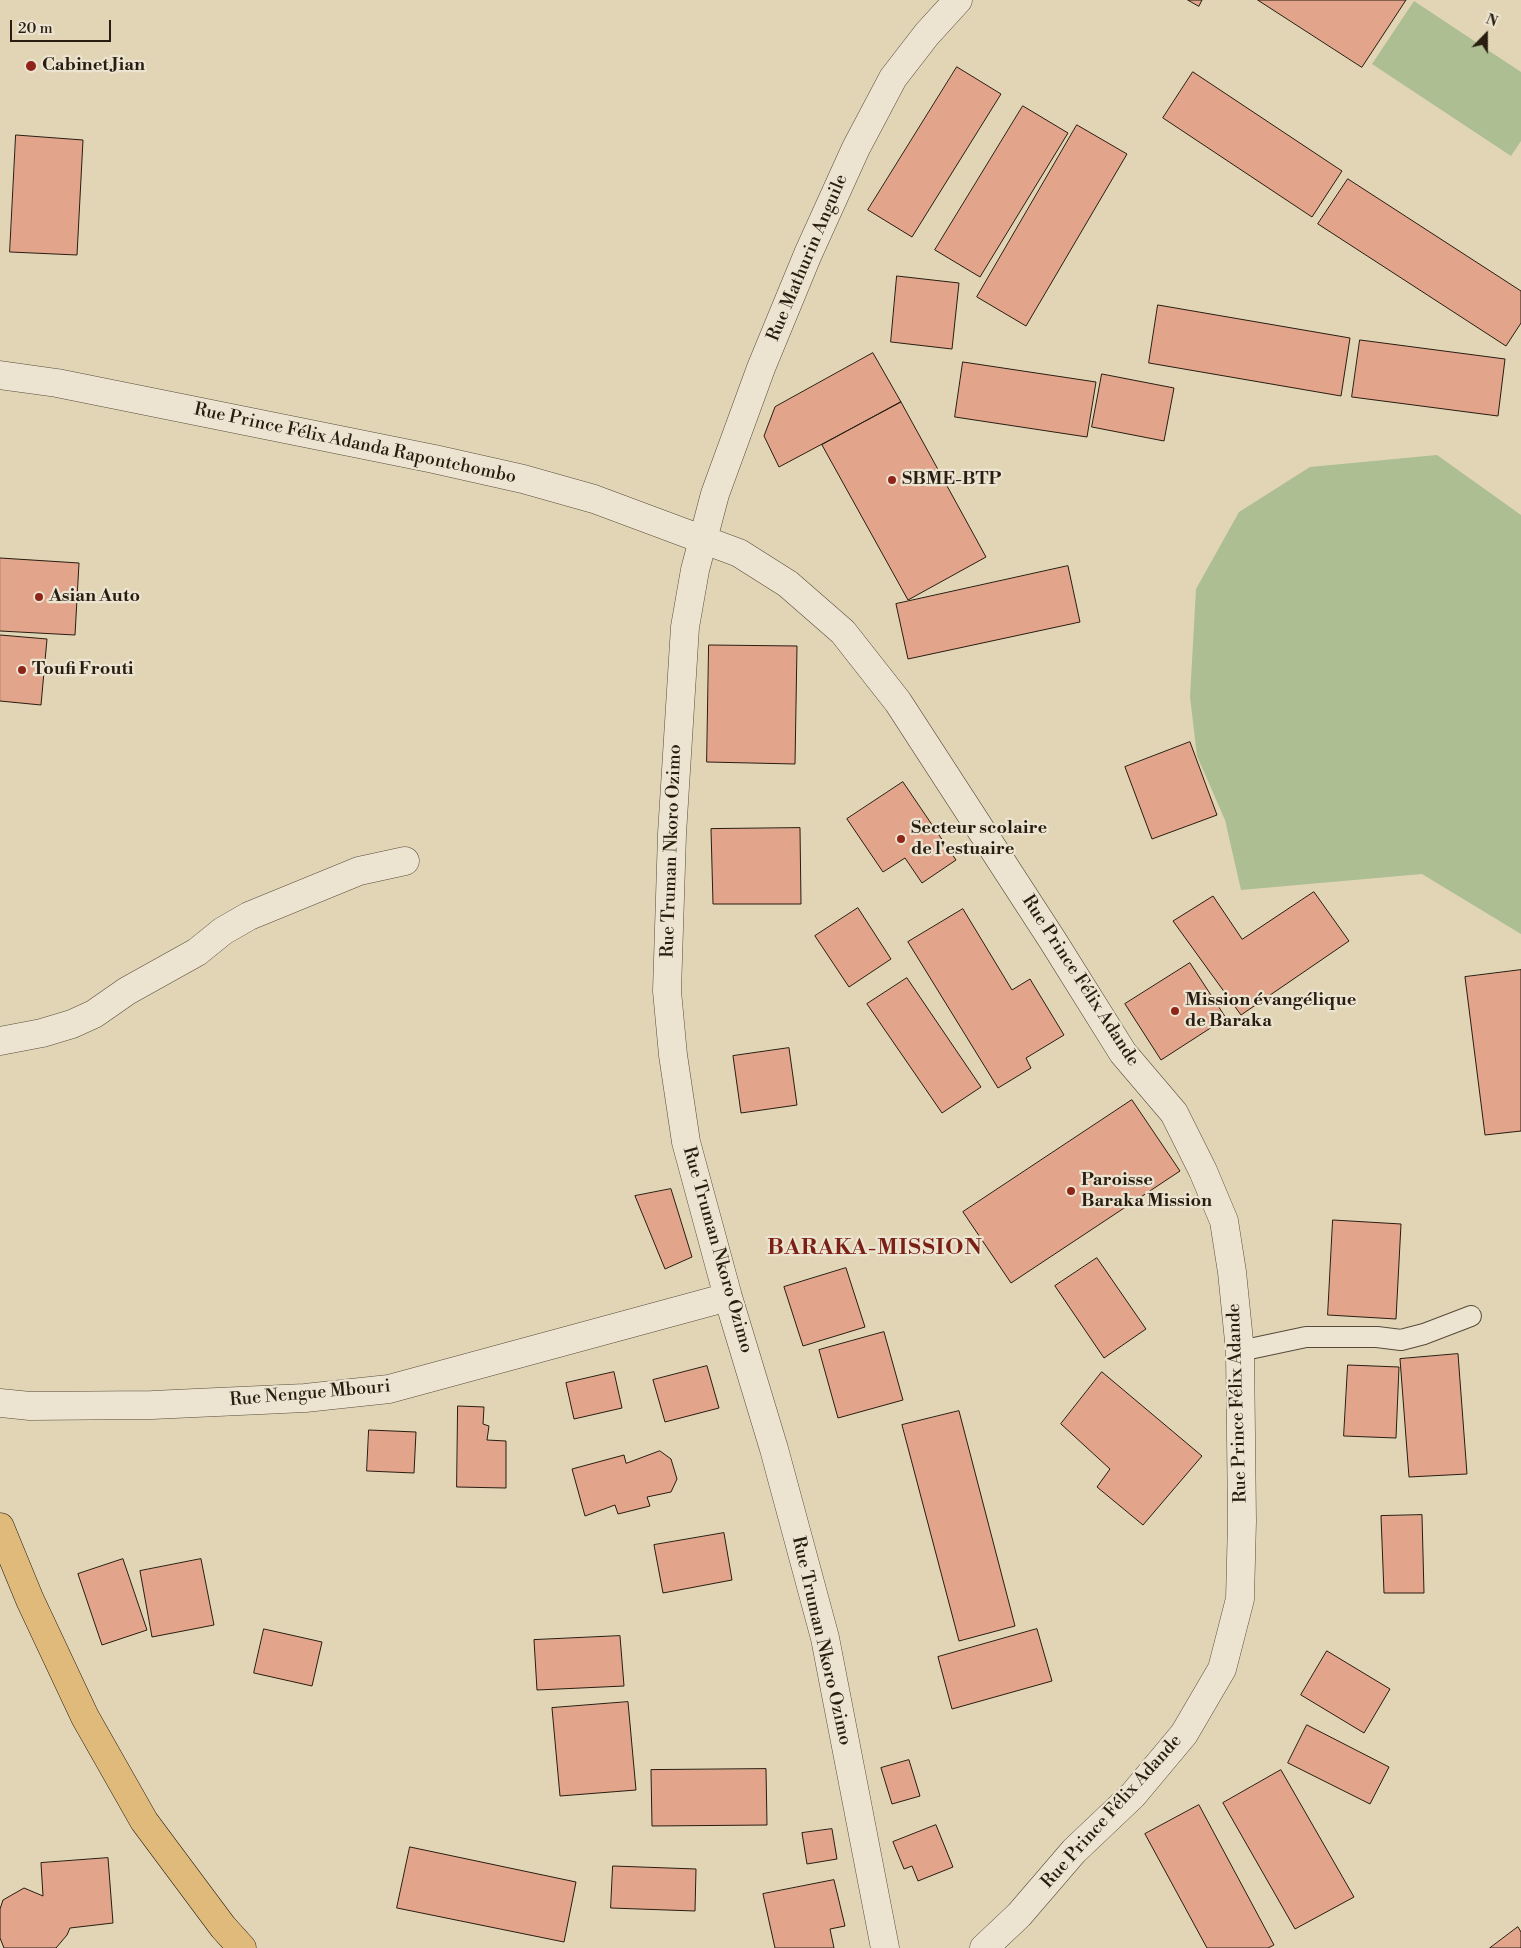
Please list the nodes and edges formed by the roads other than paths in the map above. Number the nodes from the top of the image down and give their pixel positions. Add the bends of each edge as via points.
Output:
1 (958, 0) edge
2 (0, 375) edge
3 (702, 539) junction
4 (405, 861) dead end
5 (0, 1041) edge
6 (728, 1297) junction
7 (1471, 1316) dead end
8 (1240, 1351) junction
9 (0, 1403) edge
10 (0, 1527) edge
11 (242, 1948) edge
12 (885, 1948) edge
13 (984, 1948) edge

1 - 3 street, Rue Mathurin Anguile via 926,34 893,78 856,148 761,368
2 - 3 street, Rue Prince Félix Adanda Rapontchombo via 95,390 523,479 594,499
3 - 6 street, Rue Truman Nkoro Ozimo via 685,627 677,727 667,991 686,1142
3 - 8 street, Rue Prince Félix Adande via 739,553 788,584 843,632 898,702 1123,1053 1174,1113 1224,1221
4 - 5 street via 359,871 248,916 223,930 197,952 72,1024
6 - 9 street, Rue Nengue Mbouri via 389,1389 305,1398 152,1405 30,1406
6 - 12 street, Rue Truman Nkoro Ozimo via 774,1449 825,1638
7 - 8 lane via 1401,1340 1306,1337
8 - 13 street, Rue Prince Félix Adande via 1240,1599 1222,1669 1184,1734 1132,1795 1074,1851 1019,1915
10 - 11 main road via 85,1717 144,1821

